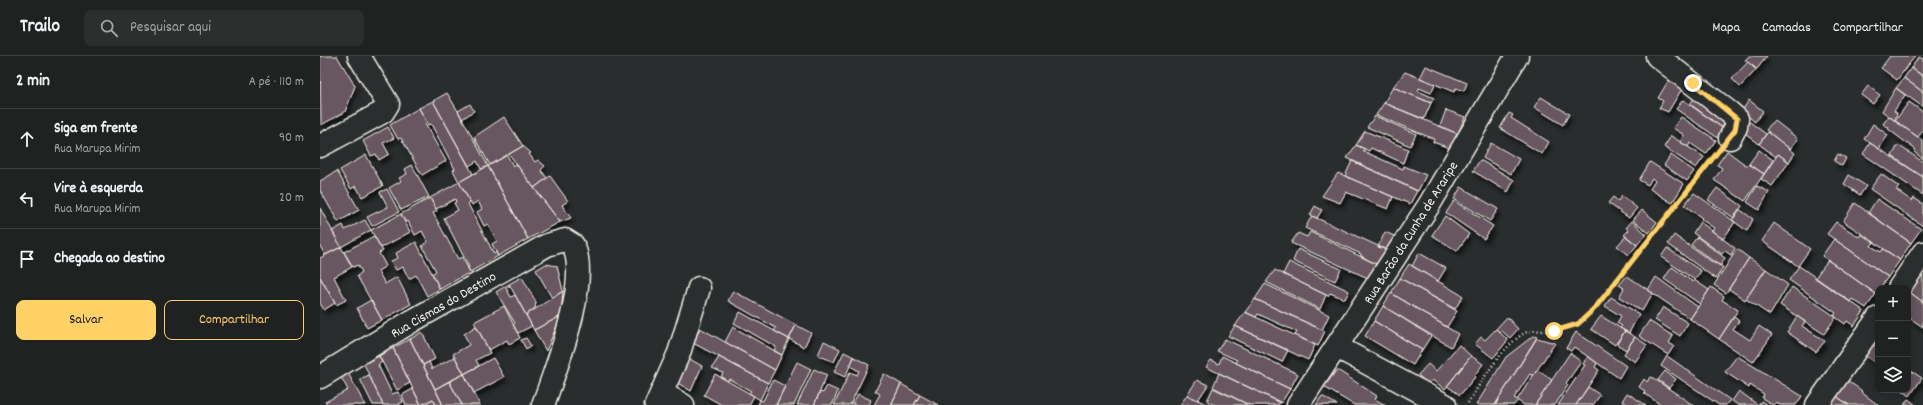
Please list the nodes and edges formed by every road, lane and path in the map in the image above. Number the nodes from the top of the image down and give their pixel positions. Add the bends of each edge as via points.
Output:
1 (359, 56) edge
2 (1517, 56) edge
3 (1657, 56) edge
4 (1730, 138) joint
5 (320, 146) edge
6 (1923, 253) edge
7 (1901, 285) edge
8 (699, 288) dead end
9 (1876, 321) edge
10 (1337, 347) junction
11 (320, 378) edge
12 (659, 399) edge
13 (1421, 400) edge
14 (544, 405) edge
15 (682, 405) edge
16 (1298, 405) edge
17 (1445, 405) edge
18 (1466, 405) edge
19 (1817, 405) edge

1 - 5 street via 388,107
2 - 10 street, Rua Barão da Cunha de Araripe via 1429,205
3 - 4 street via 1737,119
4 - 18 path via 1595,308 1578,324 1554,331 1536,330 1524,334 1505,351 1483,378
6 - 7 street
8 - 12 street via 678,353
9 - 19 street
10 - 13 street
10 - 16 street, Rua Barão da Cunha de Araripe
11 - 14 street, Rua Cismas do Destino via 412,321 547,245 562,240 570,242 575,249 578,262 573,310
12 - 15 street
13 - 17 street

